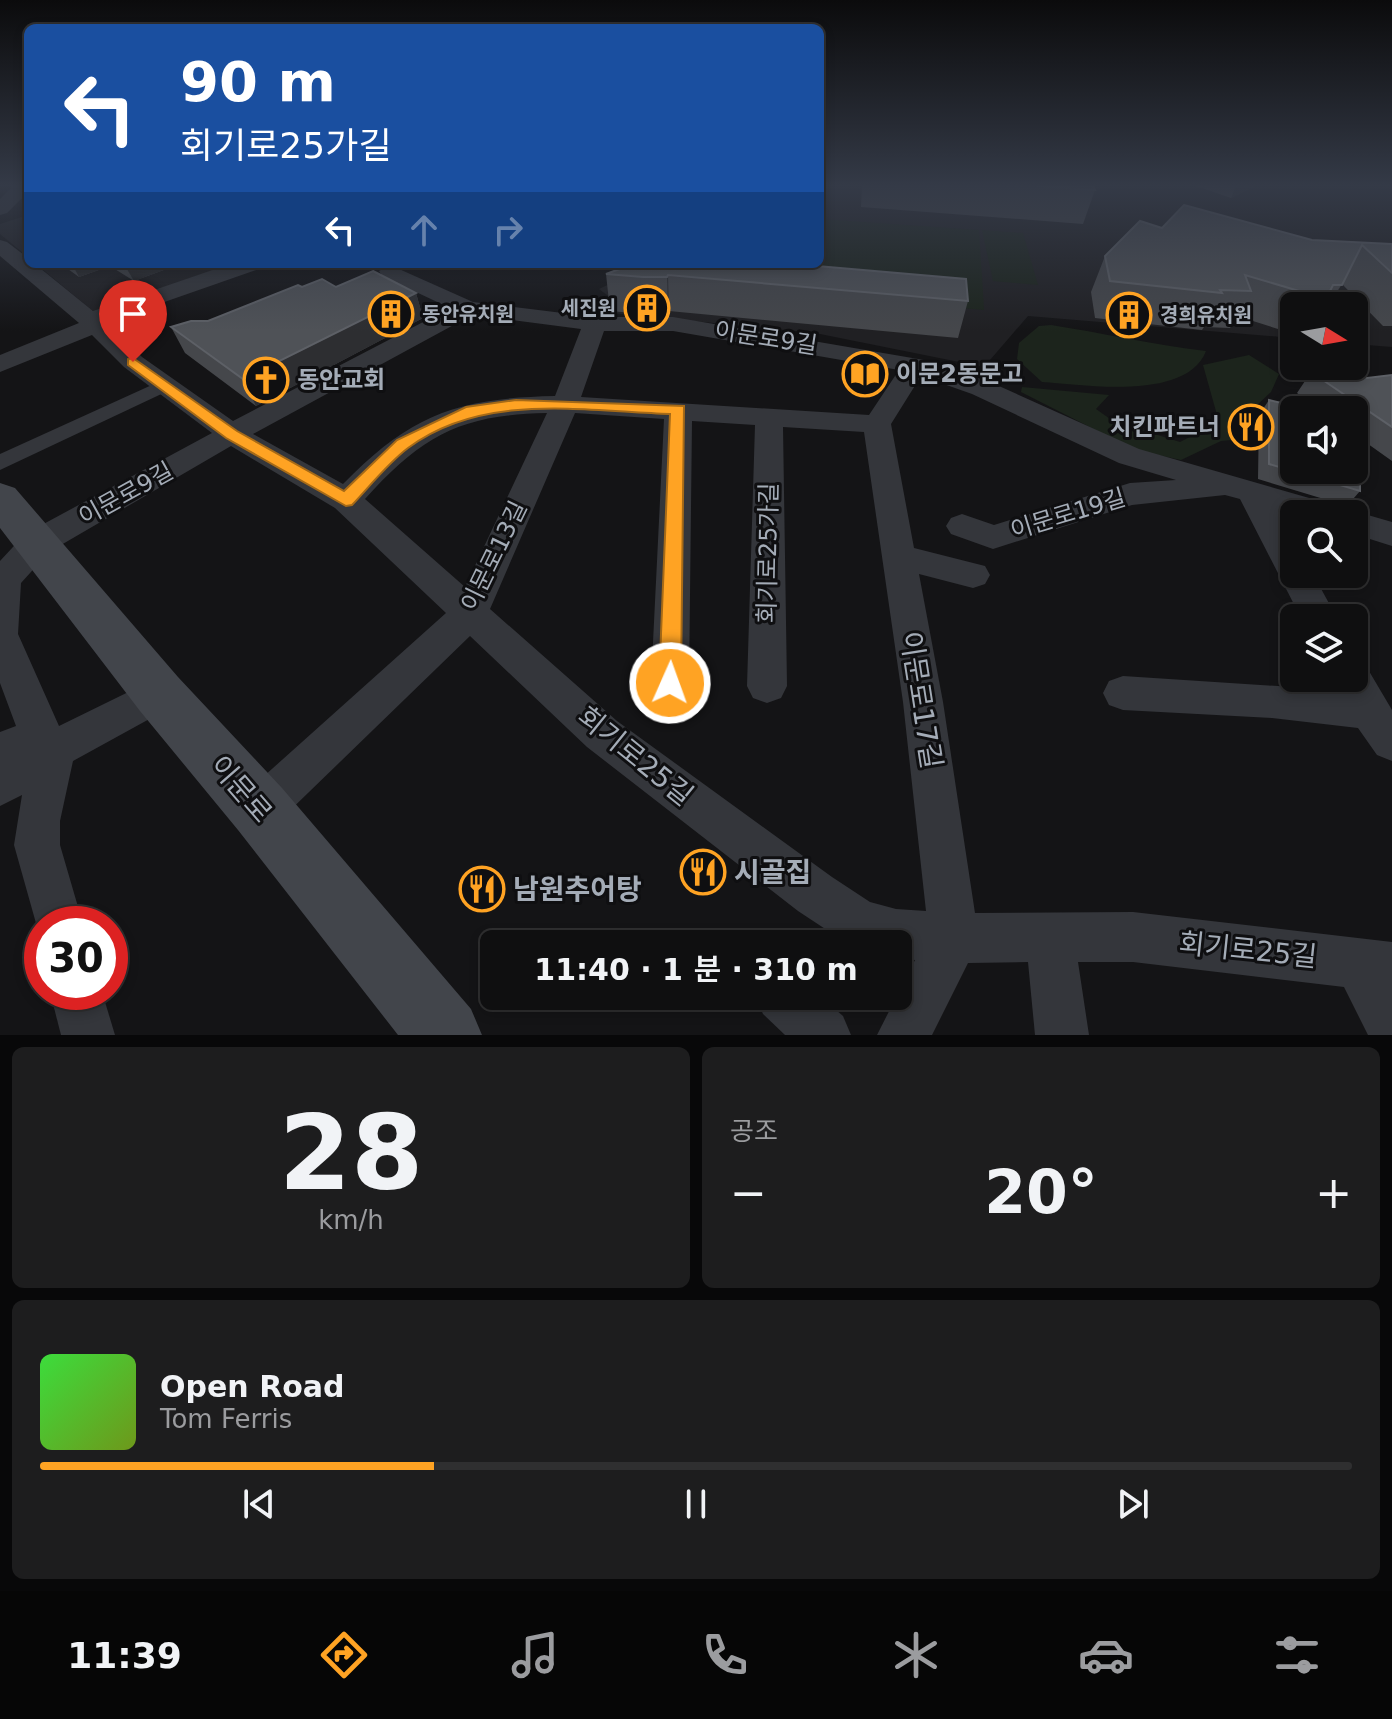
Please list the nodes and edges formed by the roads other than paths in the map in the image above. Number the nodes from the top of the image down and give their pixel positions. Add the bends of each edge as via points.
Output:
1 (0, 246) edge
2 (24, 266) edge
3 (27, 268) edge
4 (239, 268) edge
5 (390, 271) dead end
6 (468, 308) junction
7 (595, 324) junction
8 (96, 325) junction
9 (0, 364) edge
10 (915, 365) junction
11 (165, 385) junction
12 (565, 404) junction
13 (678, 410) junction
14 (769, 419) junction
15 (877, 424) junction
16 (232, 434) junction
17 (0, 463) edge
18 (1237, 487) junction
19 (0, 498) edge
20 (346, 500) junction
21 (1280, 500) edge
22 (962, 526) dead end
23 (1368, 526) edge
24 (1392, 534) edge
25 (37, 543) junction
26 (1280, 550) edge
27 (897, 556) junction
28 (973, 575) dead end
29 (2, 583) edge
30 (471, 612) junction
31 (670, 683) dead end
32 (767, 686) dead end
33 (1123, 693) dead end
34 (159, 694) junction
35 (1371, 710) edge
36 (47, 742) junction
37 (0, 752) edge
38 (0, 785) edge
39 (260, 809) junction
40 (53, 906) edge
41 (954, 938) junction
42 (1050, 938) junction
43 (1376, 965) edge
44 (81, 1010) edge
45 (796, 1010) edge
46 (1392, 1027) edge
47 (438, 1032) edge
48 (88, 1035) edge
49 (824, 1035) edge
50 (904, 1035) edge
51 (1062, 1035) edge

1 - 2 street, 회기로25길
3 - 8 street, 회기로25길
4 - 8 street via 101,316
5 - 6 street, 이문로9길
6 - 7 street, 이문로9길
6 - 16 street, 이문로9길
7 - 10 street, 이문로9길 via 673,324
7 - 12 street, 이문로13길
8 - 9 street
8 - 11 street, 회기로25길
10 - 15 street
10 - 18 street, 이문로9길 via 981,388 1129,456
11 - 16 street, 회기로25길
11 - 17 street
12 - 13 street
12 - 20 street via 466,412 403,444
12 - 30 street, 이문로13길
13 - 14 street
13 - 31 street
14 - 15 street
14 - 32 street, 회기로25가길
15 - 27 street, 이문로17길
16 - 20 street, 회기로25길
16 - 25 street, 이문로9길
18 - 21 street, 이문로9길
18 - 22 street, 이문로19길 via 1130,494 993,537
18 - 26 street
19 - 25 main road, 이문로
20 - 30 street, 회기로25길
23 - 24 street
25 - 29 street
25 - 34 main road, 이문로
27 - 28 street
27 - 41 street, 이문로17길 via 923,702
29 - 36 street via 0,634
30 - 39 street, 이문로13길
30 - 41 street, 회기로25길 via 602,734 845,915 885,932
33 - 35 street
34 - 36 street
34 - 39 main road, 이문로
36 - 37 street
36 - 38 street
36 - 40 street via 37,845
39 - 47 main road, 이문로
41 - 42 street, 회기로25길
41 - 50 street
42 - 43 street, 회기로25길 via 1133,937
42 - 51 street
43 - 46 street
44 - 48 street
45 - 49 street

